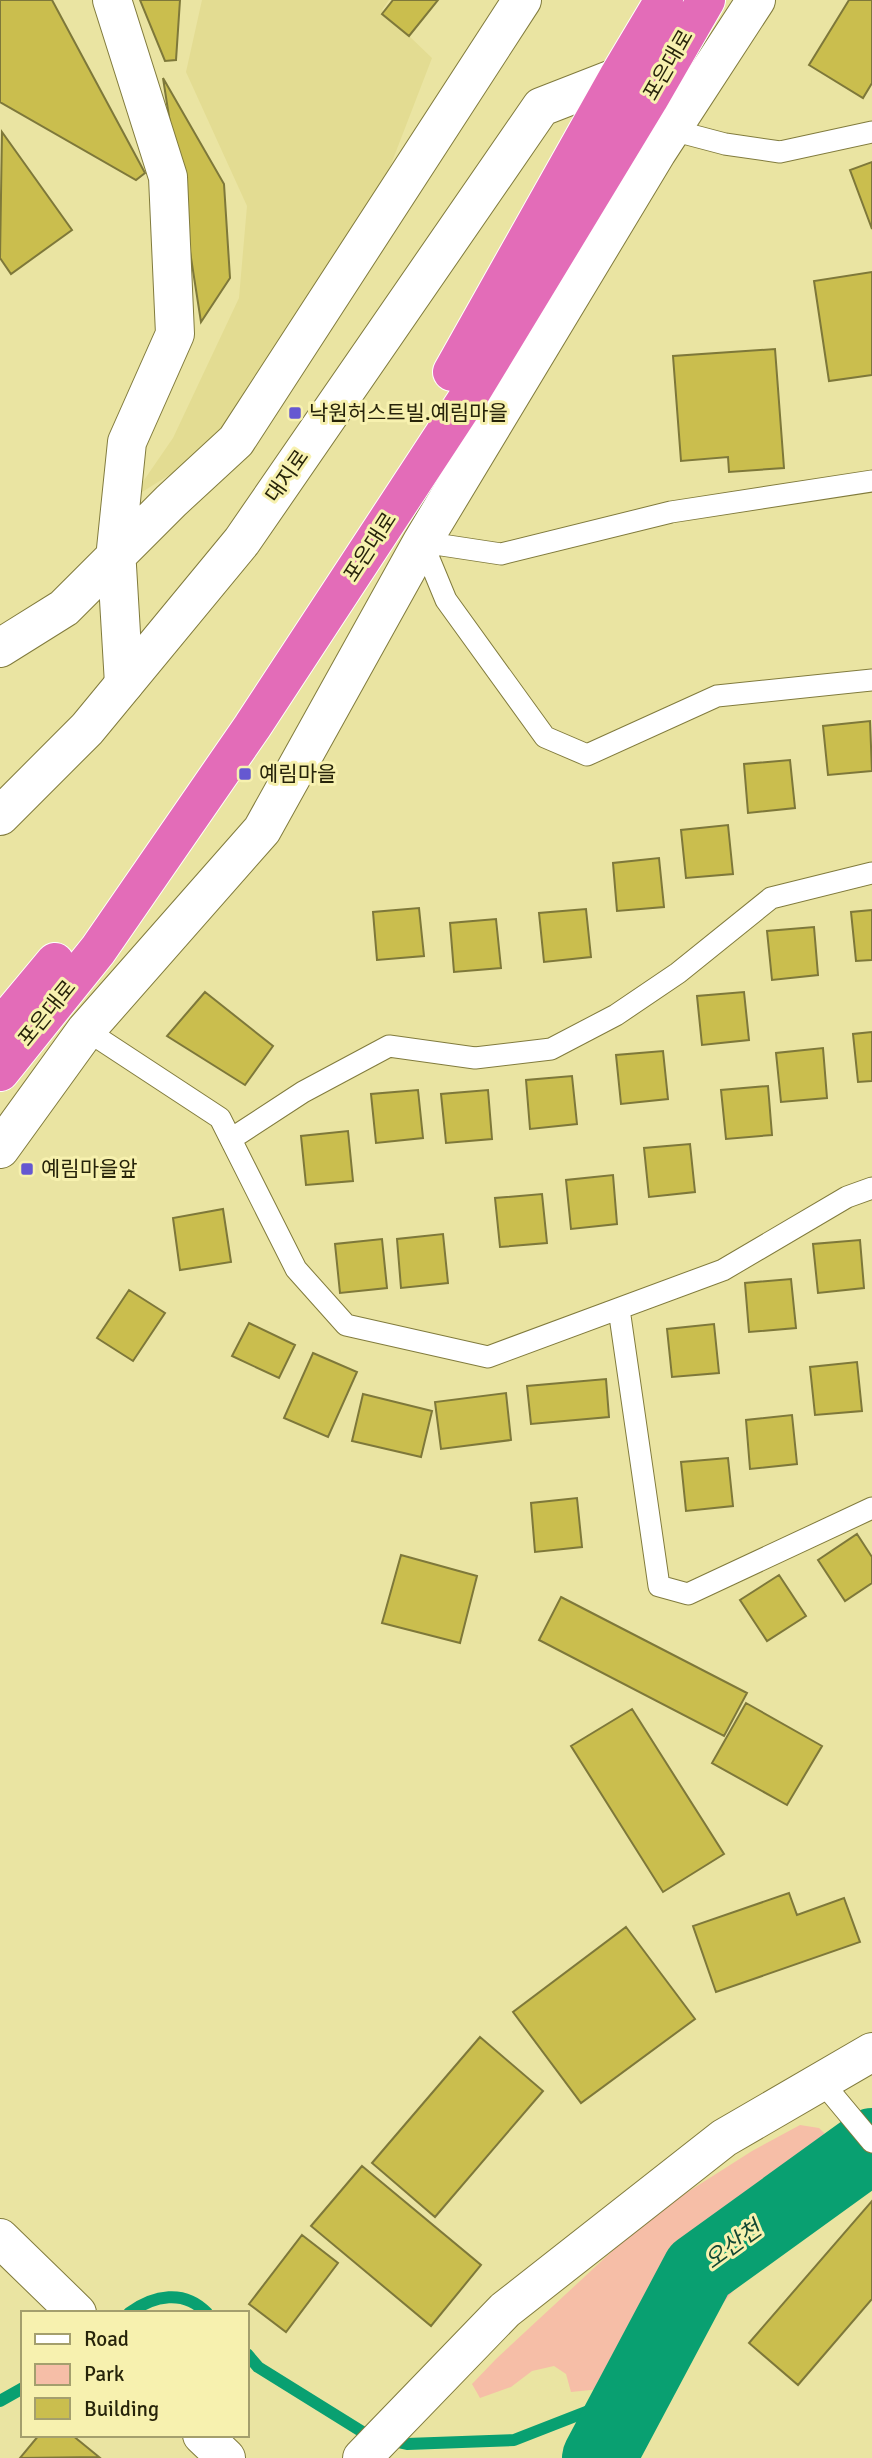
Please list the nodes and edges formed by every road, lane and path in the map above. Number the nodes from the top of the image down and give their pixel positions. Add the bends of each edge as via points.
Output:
1 (112, 0) edge
2 (522, 0) edge
3 (664, 0) edge
4 (706, 0) edge
5 (756, 0) edge
6 (618, 77) junction
7 (672, 130) junction
8 (872, 132) edge
9 (872, 481) edge
10 (422, 542) junction
11 (116, 556) junction
12 (0, 648) edge
13 (872, 680) edge
14 (124, 684) junction
15 (0, 816) edge
16 (872, 873) edge
17 (0, 1028) edge
18 (86, 1030) junction
19 (0, 1072) edge
20 (231, 1139) junction
21 (0, 1149) edge
22 (872, 1188) edge
23 (618, 1309) junction
24 (872, 1508) edge
25 (872, 2052) edge
26 (832, 2092) junction
27 (872, 2142) edge
28 (0, 2238) edge
29 (75, 2311) edge
30 (204, 2437) edge
31 (375, 2445) edge
32 (226, 2458) edge

1 - 11 street via 168,177 175,334 127,442
2 - 11 street via 236,441
3 - 6 highway, 포은대로
4 - 19 highway, 포은대로 via 469,396 252,727 98,950
5 - 7 street
6 - 14 street, 대지로 via 541,107 242,541
6 - 17 highway, 포은대로 via 468,347 278,651 132,868
7 - 8 lane via 780,152
7 - 10 street
9 - 10 lane via 671,512 501,554
10 - 13 lane via 446,600 545,737 587,755 717,696
10 - 18 street via 262,830
11 - 12 street via 64,608
11 - 14 street
14 - 15 street, 대지로 via 87,729
16 - 20 lane via 771,898 678,973 616,1015 551,1049 475,1058 390,1046
18 - 20 lane via 220,1118
18 - 21 street
20 - 23 lane via 296,1269 346,1325 488,1357
22 - 23 lane via 847,1197 723,1270
23 - 24 lane via 659,1586 688,1594
25 - 26 street
26 - 27 lane
26 - 31 street via 724,2138 505,2310
28 - 29 street
30 - 32 street

